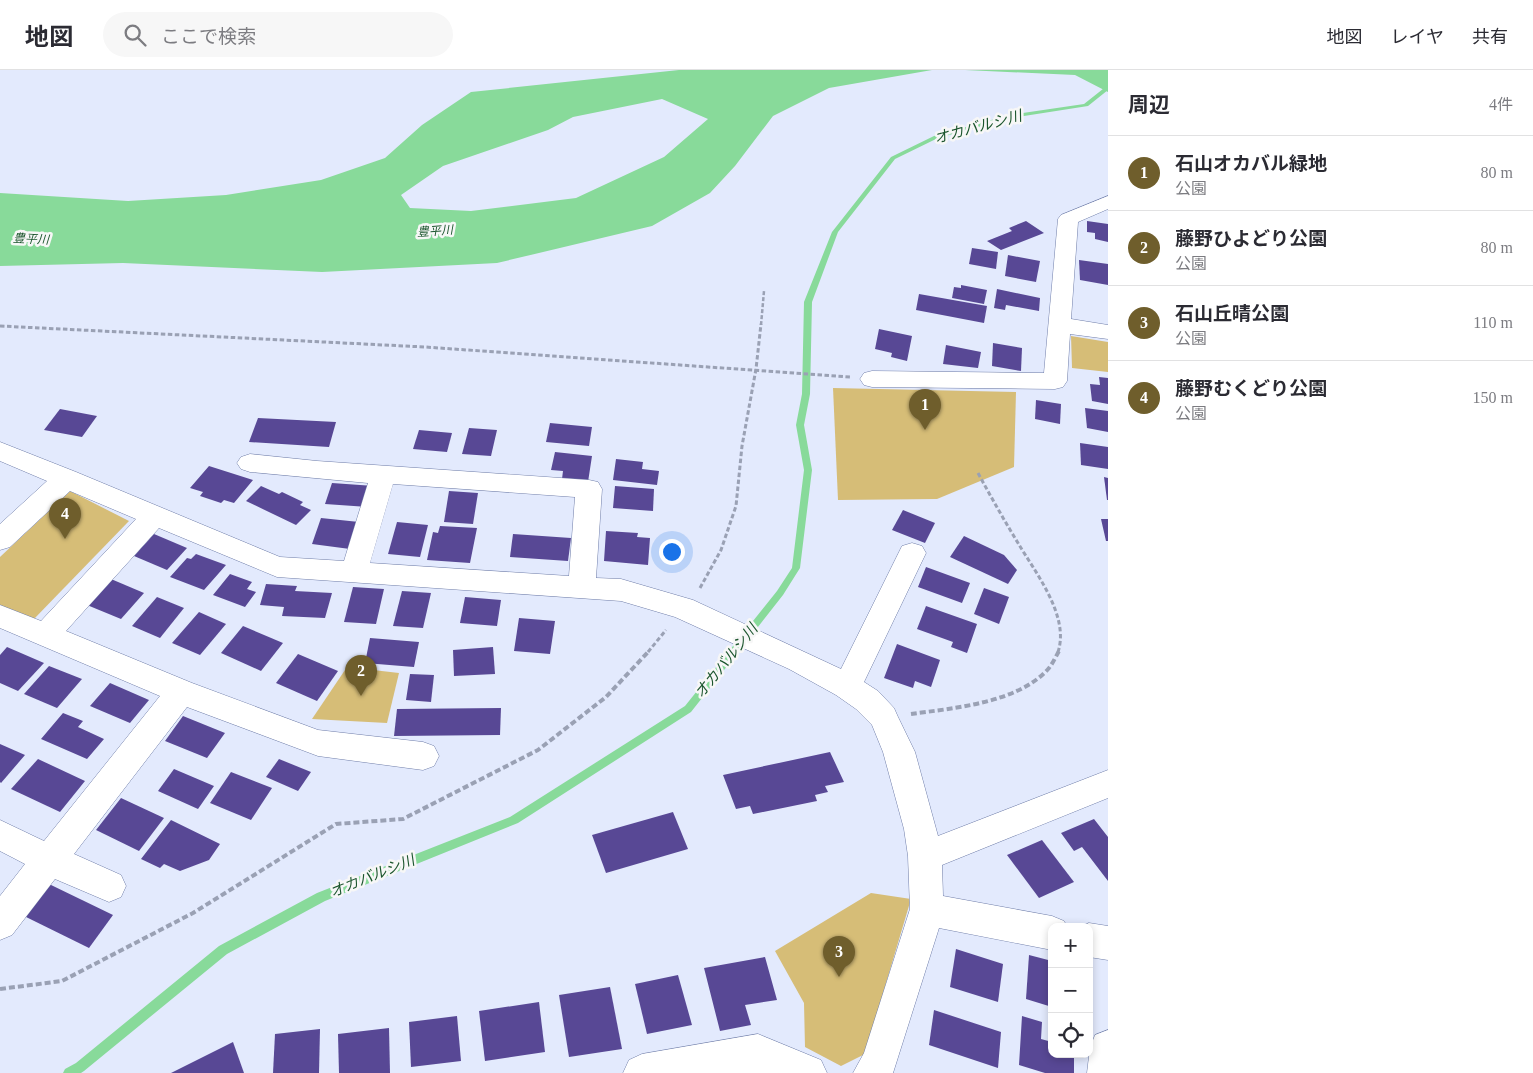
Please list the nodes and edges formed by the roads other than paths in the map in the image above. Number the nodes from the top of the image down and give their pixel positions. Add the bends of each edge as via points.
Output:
1 (1108, 202) edge
2 (1060, 325) junction
3 (1108, 332) edge
4 (872, 379) road end
5 (0, 451) edge
6 (250, 462) dead end
7 (383, 474) junction
8 (67, 478) junction
9 (155, 516) junction
10 (0, 540) edge
11 (912, 553) dead end
12 (354, 572) junction
13 (582, 587) junction
14 (0, 616) edge
15 (45, 635) junction
16 (847, 686) junction
17 (182, 692) junction
18 (423, 756) dead end
19 (1108, 784) edge
20 (0, 835) edge
21 (925, 856) junction
22 (50, 860) junction
23 (109, 886) dead end
24 (927, 910) junction
25 (0, 923) edge
26 (1048, 932) edge
27 (1093, 941) edge
28 (1108, 944) edge
29 (1108, 1048) edge
30 (642, 1073) edge
31 (808, 1073) edge
32 (872, 1073) edge
33 (1106, 1073) edge

1 - 2 street via 1068,219
2 - 3 street
2 - 4 street via 1055,381
5 - 8 street
6 - 7 street
7 - 12 street
7 - 13 street via 589,489
8 - 9 street
8 - 10 street
9 - 12 street via 277,567
9 - 15 street
11 - 16 street
12 - 13 street
13 - 16 street via 621,590 683,608
14 - 15 street
15 - 17 street
16 - 21 street via 883,717 900,752
17 - 18 street via 318,743
17 - 22 street
19 - 21 street
20 - 22 street
21 - 24 street
22 - 23 street
22 - 25 street
24 - 26 street
24 - 32 street via 879,1064
27 - 28 street
29 - 33 street
30 - 31 street via 758,1053

